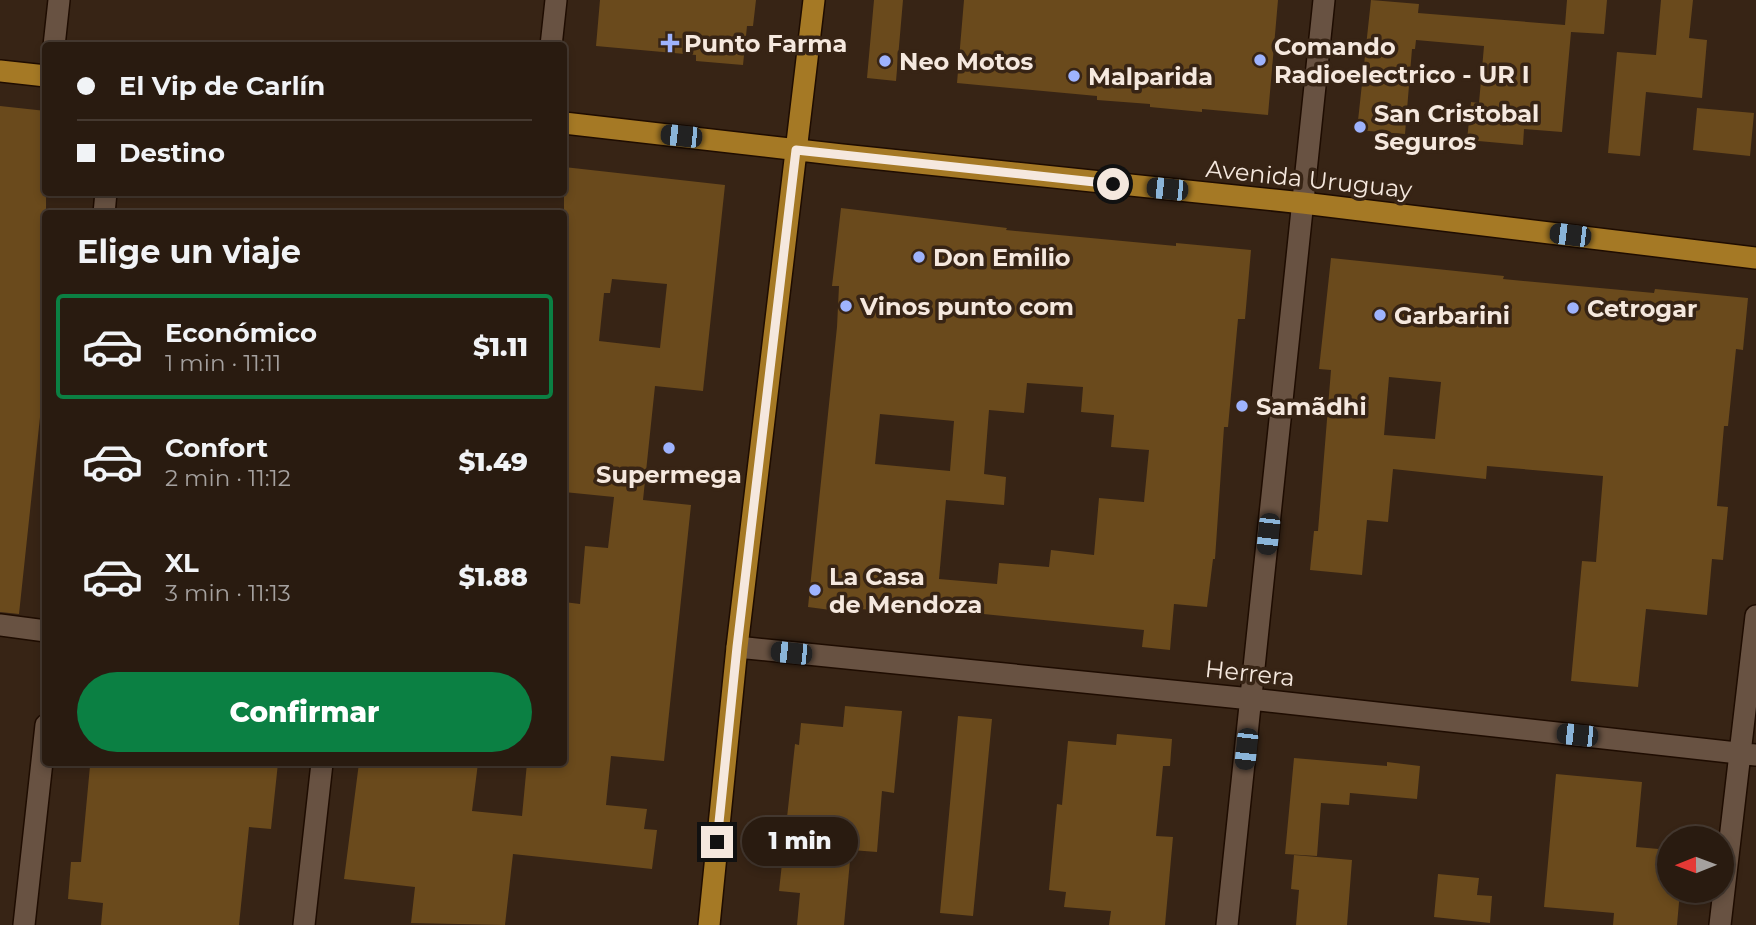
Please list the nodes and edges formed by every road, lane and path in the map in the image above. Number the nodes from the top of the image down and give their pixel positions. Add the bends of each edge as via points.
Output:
1 (59, 0) edge
2 (556, 0) edge
3 (814, 0) edge
4 (1324, 0) edge
5 (54, 42) edge
6 (551, 42) edge
7 (0, 71) edge
8 (42, 76) edge
9 (567, 123) edge
10 (796, 150) junction
11 (1303, 203) junction
12 (1756, 258) edge
13 (1756, 616) edge
14 (0, 625) edge
15 (42, 630) edge
16 (737, 647) junction
17 (1251, 699) junction
18 (1748, 754) edge
19 (42, 761) edge
20 (321, 766) edge
21 (24, 925) edge
22 (304, 925) edge
23 (709, 925) edge
24 (1227, 925) edge
25 (1720, 925) edge

1 - 5 street
2 - 6 street
3 - 10 main road
4 - 11 street
7 - 8 main road
9 - 10 main road, Avenida Uruguay
10 - 11 main road, Avenida Uruguay
10 - 16 main road
11 - 12 main road, Avenida Uruguay
11 - 17 street
13 - 18 street
14 - 15 street
16 - 17 street, Herrera
16 - 23 main road
17 - 18 street, Herrera
17 - 24 street
18 - 25 street
19 - 21 street
20 - 22 street

